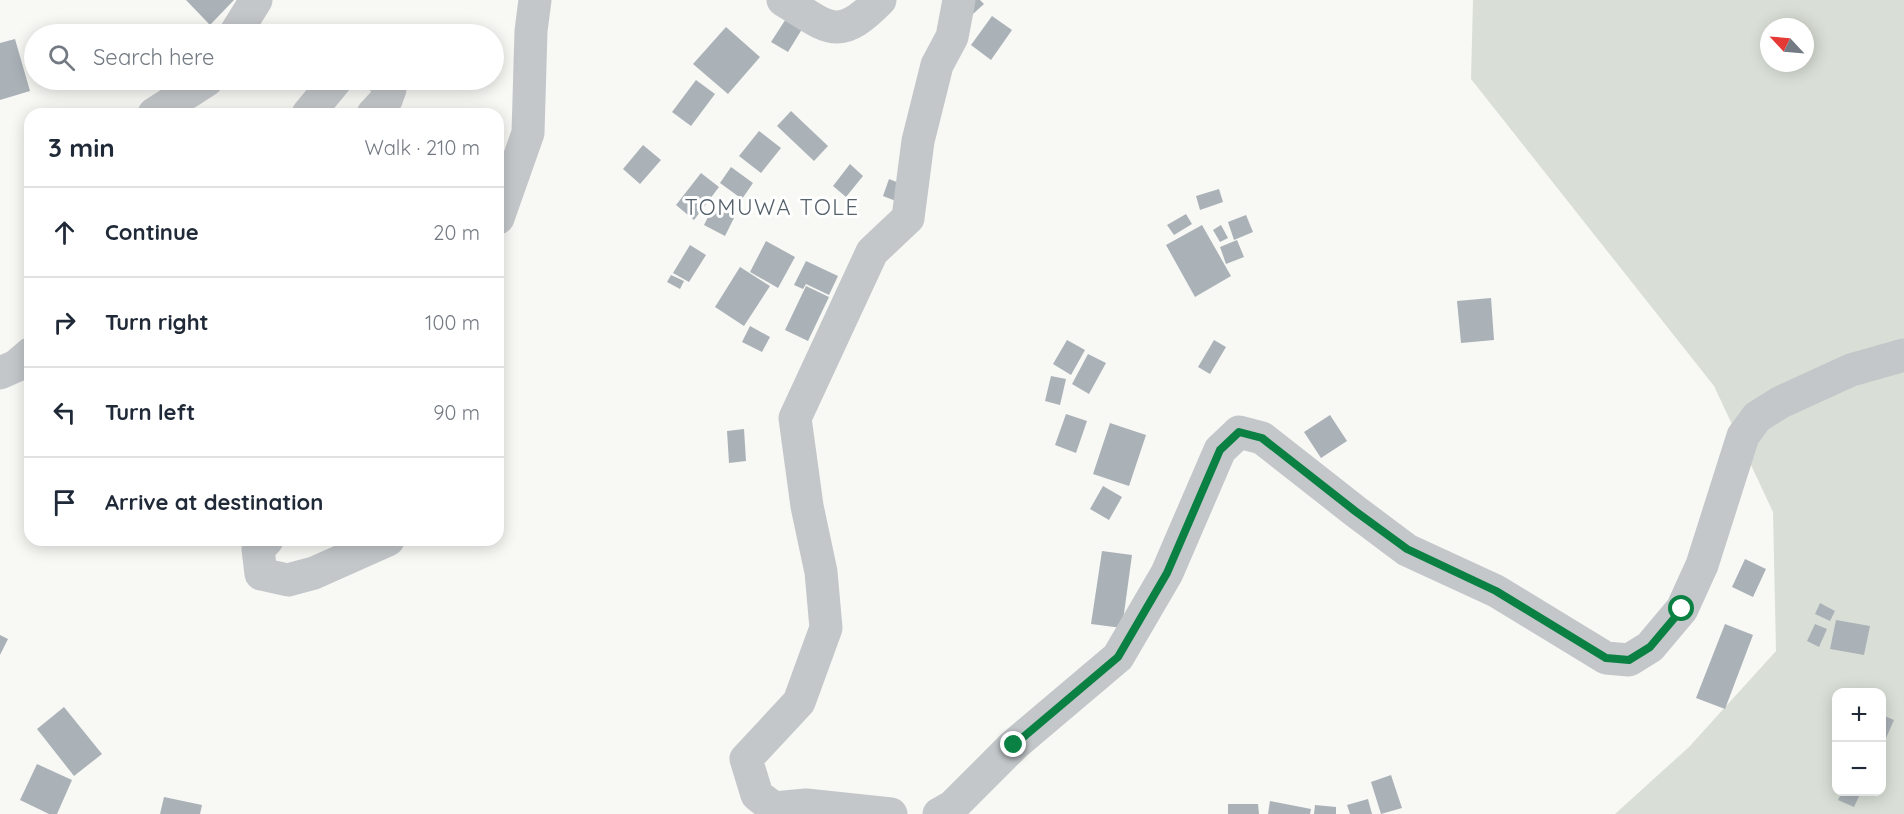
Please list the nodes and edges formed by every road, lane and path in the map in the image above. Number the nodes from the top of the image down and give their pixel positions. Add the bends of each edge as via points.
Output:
1 (256, 0) edge
2 (535, 0) edge
3 (783, 0) edge
4 (880, 0) edge
5 (959, 0) edge
6 (241, 24) edge
7 (191, 90) edge
8 (328, 90) edge
9 (390, 90) edge
10 (163, 108) edge
11 (313, 108) edge
12 (379, 108) edge
13 (504, 201) edge
14 (1904, 355) edge
15 (24, 359) edge
16 (0, 373) edge
17 (261, 546) edge
18 (375, 546) edge
19 (806, 810) edge
20 (891, 814) edge
21 (939, 814) edge

1 - 6 street
2 - 13 street via 528,133
3 - 4 street via 828,27 841,28 863,18
5 - 19 street via 952,37 937,65 918,141 909,218 872,252 795,418 821,572 826,628 799,702 746,759 757,795 774,808
7 - 10 street
8 - 11 street
9 - 12 street
14 - 21 street via 1851,370 1780,402 1757,417 1743,436 1702,565 1682,609 1650,647 1629,660 1606,658 1496,591 1407,549 1262,438 1239,432 1220,450 1167,573 1118,657 1014,745 953,806
15 - 16 street
17 - 18 street via 261,574 288,579 315,573
19 - 20 street

